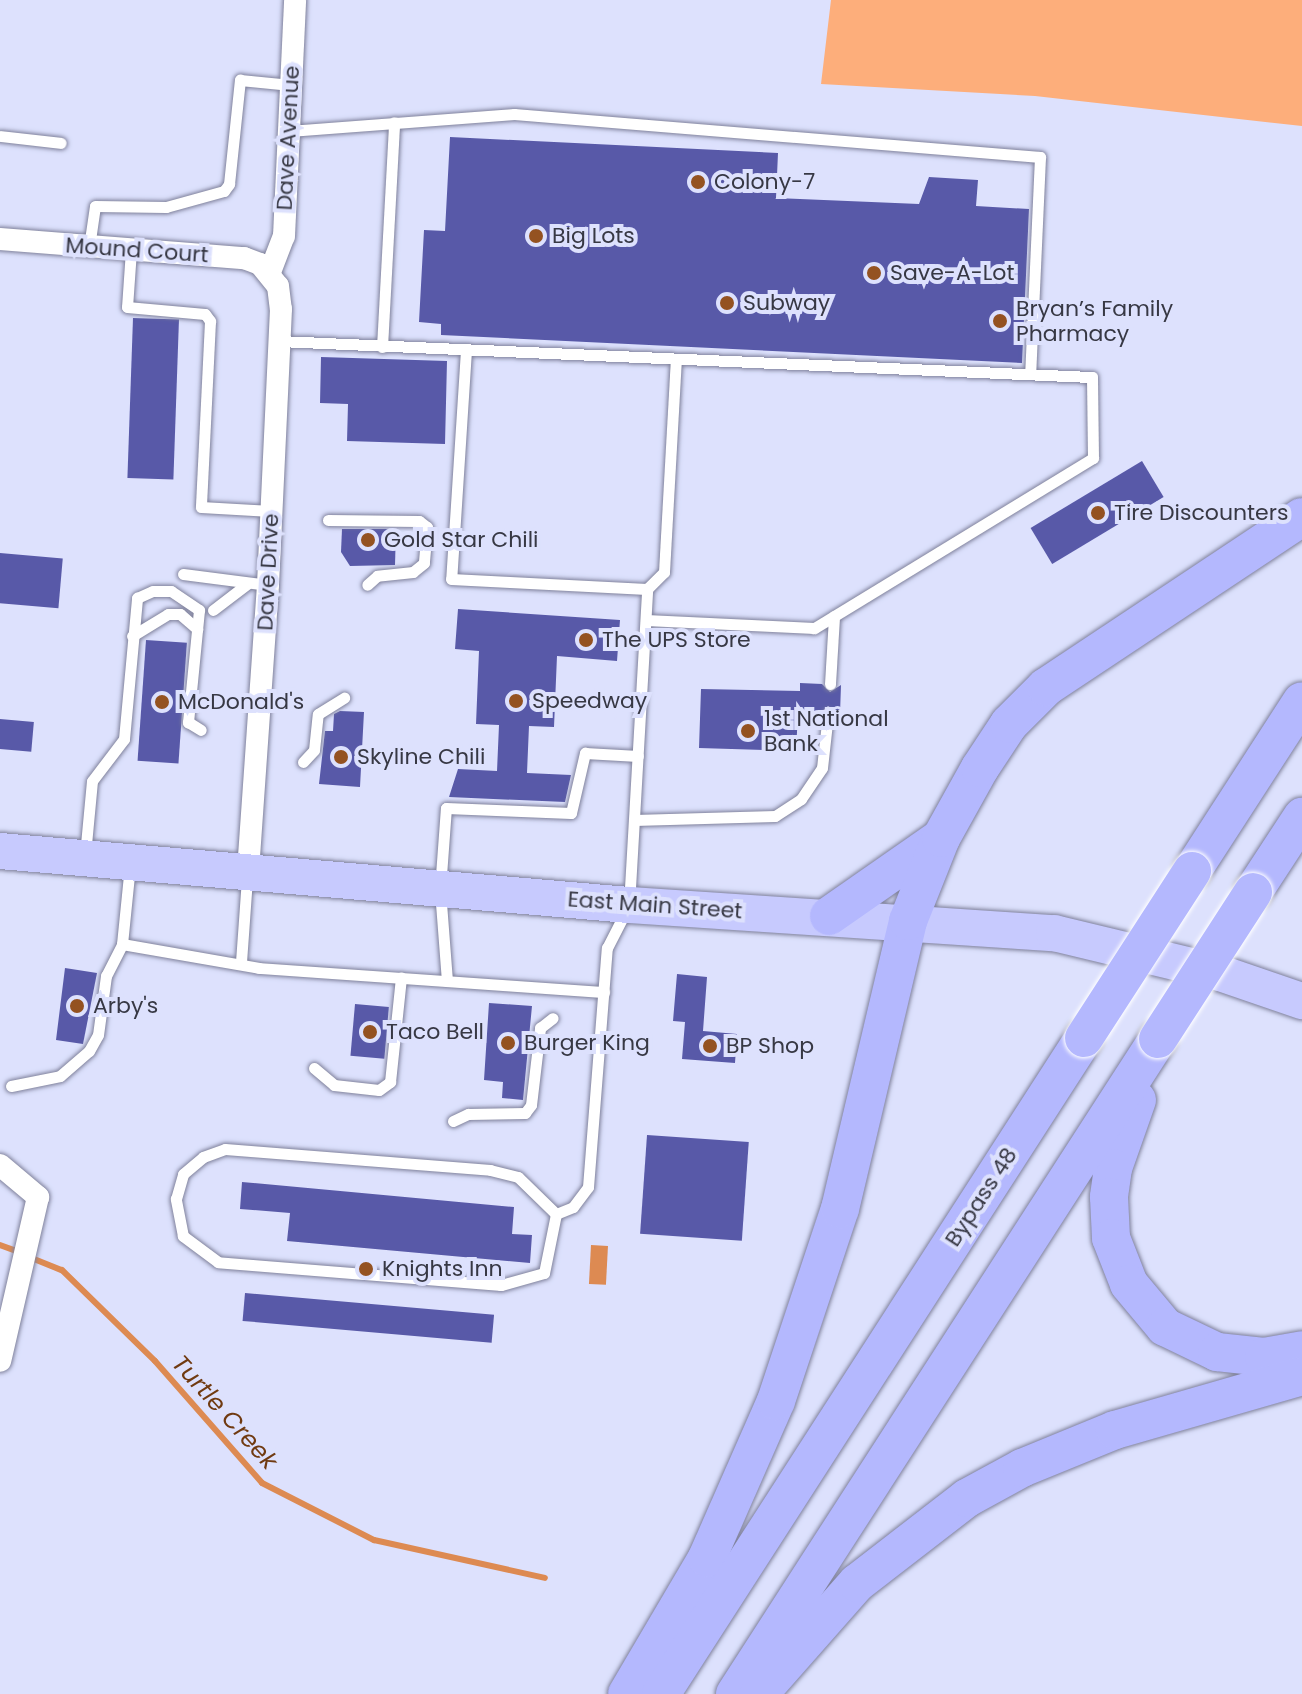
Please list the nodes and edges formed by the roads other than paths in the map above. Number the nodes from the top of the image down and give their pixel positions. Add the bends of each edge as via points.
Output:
1 (295, 0) edge
2 (291, 85) junction
3 (394, 122) junction
4 (289, 131) junction
5 (0, 136) edge
6 (61, 143) dead end
7 (0, 239) edge
8 (89, 247) junction
9 (131, 250) junction
10 (270, 272) junction
11 (279, 341) junction
12 (382, 347) junction
13 (466, 350) junction
14 (676, 359) junction
15 (1030, 374) junction
16 (271, 511) junction
17 (1302, 517) edge
18 (328, 520) dead end
19 (183, 574) dead end
20 (258, 584) junction
21 (367, 585) dead end
22 (647, 589) junction
23 (213, 610) dead end
24 (834, 616) junction
25 (646, 620) junction
26 (197, 629) junction
27 (132, 636) junction
28 (830, 684) dead end
29 (344, 698) dead end
30 (1302, 701) edge
31 (828, 714) dead end
32 (201, 730) dead end
33 (638, 756) junction
34 (303, 762) dead end
35 (1302, 817) edge
36 (634, 820) junction
37 (941, 838) junction
38 (0, 851) edge
39 (84, 860) junction
40 (130, 865) junction
41 (248, 874) junction
42 (440, 889) junction
43 (629, 905) junction
44 (829, 916) junction
45 (908, 921) junction
46 (122, 944) junction
47 (241, 962) junction
48 (401, 978) junction
49 (447, 981) junction
50 (604, 992) junction
51 (1302, 1001) edge
52 (553, 1018) dead end
53 (1158, 1039) junction
54 (314, 1068) dead end
55 (11, 1086) dead end
56 (453, 1121) dead end
57 (0, 1165) edge
58 (556, 1214) junction
59 (1302, 1350) edge
60 (0, 1361) edge
61 (1302, 1376) edge
62 (627, 1694) edge
63 (661, 1694) edge
64 (735, 1694) edge
65 (759, 1694) edge

1 - 2 street, Dave Avenue
2 - 4 street, Dave Avenue
2 - 8 lane via 240,80 224,191 166,207 95,206
3 - 4 lane
3 - 12 lane
3 - 15 lane via 514,114 1040,157
4 - 10 street, Dave Avenue via 284,236
5 - 6 lane
7 - 8 street, Mound Court
8 - 9 street, Mound Court
9 - 10 street, Mound Court via 244,258
9 - 16 lane via 127,307 205,314 210,321 201,507
10 - 11 street, Dave Drive via 281,300
11 - 12 lane
11 - 16 street, Dave Drive
12 - 13 lane
13 - 14 lane
13 - 22 lane via 451,579
14 - 15 lane
14 - 22 lane via 664,572
15 - 24 lane via 1092,377 1093,458
16 - 20 street, Dave Drive
17 - 37 highway via 1046,687 1009,724
18 - 21 lane via 419,521 427,527 424,563 402,576 377,576
19 - 20 lane
20 - 23 lane
20 - 41 street, Dave Drive
22 - 25 lane
24 - 25 lane via 814,628
24 - 28 lane
25 - 33 lane
26 - 27 lane via 180,614 168,614
26 - 27 lane via 199,610 188,598 153,591 137,598
26 - 32 lane via 188,722
27 - 39 lane via 124,739 92,781
29 - 34 lane via 318,714 314,750
30 - 63 highway, Bypass 48, bridge
31 - 36 lane via 822,768 801,799 775,816
33 - 36 lane
33 - 42 lane via 585,753 571,813 446,808
35 - 53 highway, bridge
36 - 43 lane
37 - 44 highway
37 - 45 highway
38 - 39 main road, East Main Street
39 - 40 main road, East Main Street
40 - 41 main road, East Main Street
40 - 46 lane
41 - 42 main road, East Main Street
41 - 47 lane
42 - 43 main road, East Main Street
42 - 49 lane
43 - 44 main road, East Main Street
43 - 50 lane via 607,948
44 - 45 main road, East Main Street
45 - 51 main road, East Main Street via 1039,931 1115,944
45 - 62 highway via 840,1209 776,1401 707,1558
46 - 47 lane
46 - 55 lane via 106,976 98,1035 89,1051 60,1076
47 - 48 lane
48 - 49 lane
48 - 54 lane via 390,1082 379,1090 334,1085
49 - 50 lane
50 - 58 lane via 588,1187 573,1207
52 - 56 lane via 540,1028 531,1105 525,1113 468,1114
53 - 59 highway via 1113,1168 1109,1197 1111,1238 1129,1284 1165,1327 1217,1352 1264,1357
53 - 64 highway
57 - 60 street via 38,1197
58 - 58 lane via 518,1177 490,1170 225,1149 203,1157 183,1174 176,1199 183,1236 218,1262 501,1285 544,1273
61 - 65 highway via 1115,1430 1022,1468 967,1498 857,1583

